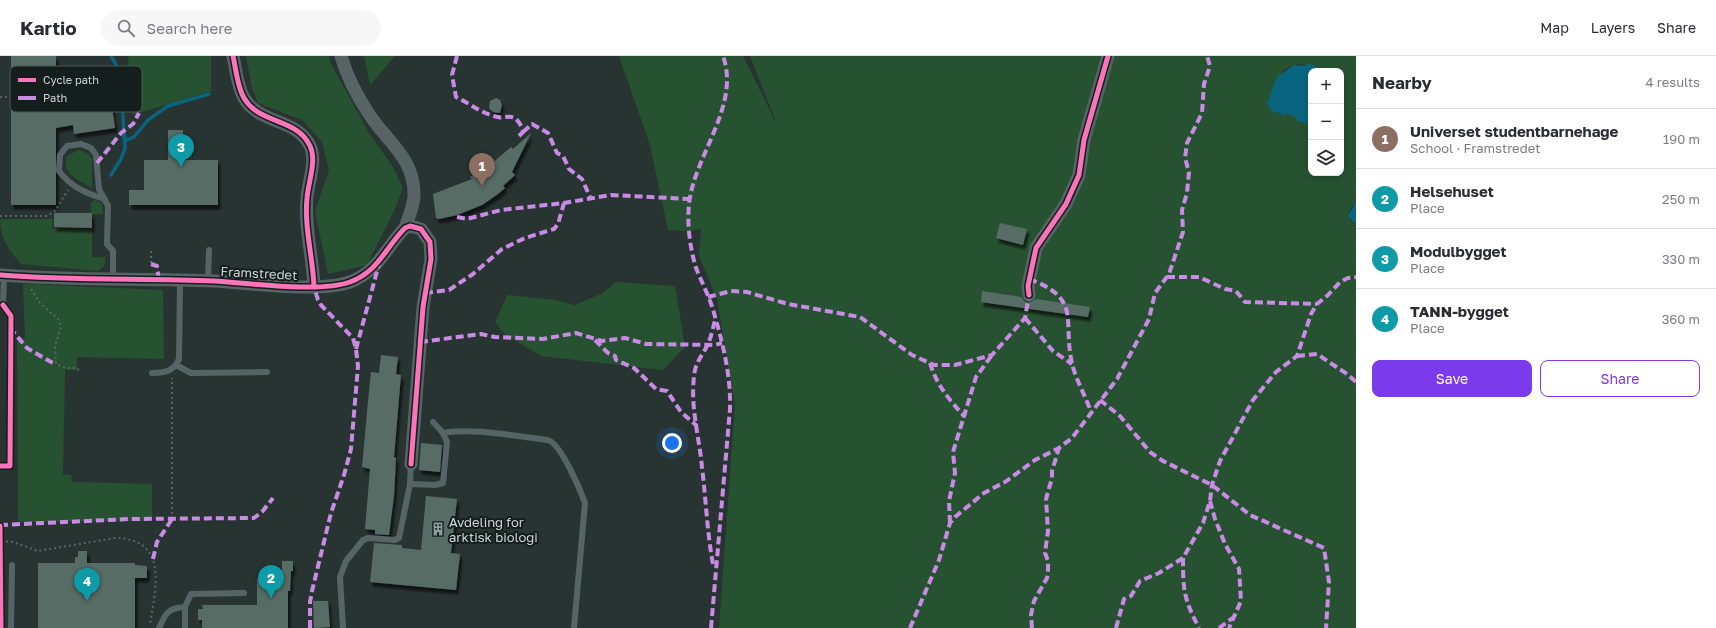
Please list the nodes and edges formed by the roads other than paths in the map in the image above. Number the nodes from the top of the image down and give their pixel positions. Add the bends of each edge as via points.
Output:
1 (233, 56) edge
2 (341, 56) edge
3 (1108, 56) edge
4 (105, 199) junction
5 (405, 228) junction
6 (210, 250) dead end
7 (2, 275) edge
8 (113, 279) junction
9 (180, 281) junction
10 (208, 281) junction
11 (314, 286) junction
12 (1029, 295) dead end
13 (0, 305) edge
14 (174, 367) junction
15 (267, 372) dead end
16 (152, 373) dead end
17 (433, 422) dead end
18 (443, 433) junction
19 (411, 464) joint
20 (410, 484) junction
21 (12, 565) dead end
22 (244, 592) dead end
23 (185, 607) junction
24 (11, 628) edge
25 (159, 628) edge
26 (185, 628) edge
27 (342, 628) edge
28 (574, 628) edge

1 - 11 street via 243,97 250,106 266,118 299,132 311,147 313,158 307,213
2 - 5 street, Framstredet via 351,84 369,115 399,151 409,170 414,197
3 - 12 street via 1084,140 1079,175 1066,204 1036,248 1028,286
4 - 4 lane via 71,184 59,171 60,155 67,146 80,144 91,148 96,155 99,189
4 - 8 lane via 108,206 107,244 113,252
5 - 11 street, Framstredet via 384,257 367,272 340,285
5 - 19 street via 410,226 421,229 428,236 431,248 421,333
6 - 10 lane
7 - 8 street, Framstredet
7 - 13 lane via 3,305
8 - 9 street, Framstredet
9 - 10 street, Framstredet
9 - 14 lane via 180,350
10 - 11 street, Framstredet
14 - 15 lane via 191,373
14 - 16 lane via 161,373
17 - 18 lane
18 - 20 lane via 447,442 443,483
18 - 28 lane via 454,430 548,440 558,448 585,503
19 - 20 lane
20 - 27 lane via 399,538 363,540 346,561 340,577
21 - 24 lane
22 - 23 lane via 191,594
23 - 25 lane via 175,607 165,614
23 - 26 lane

